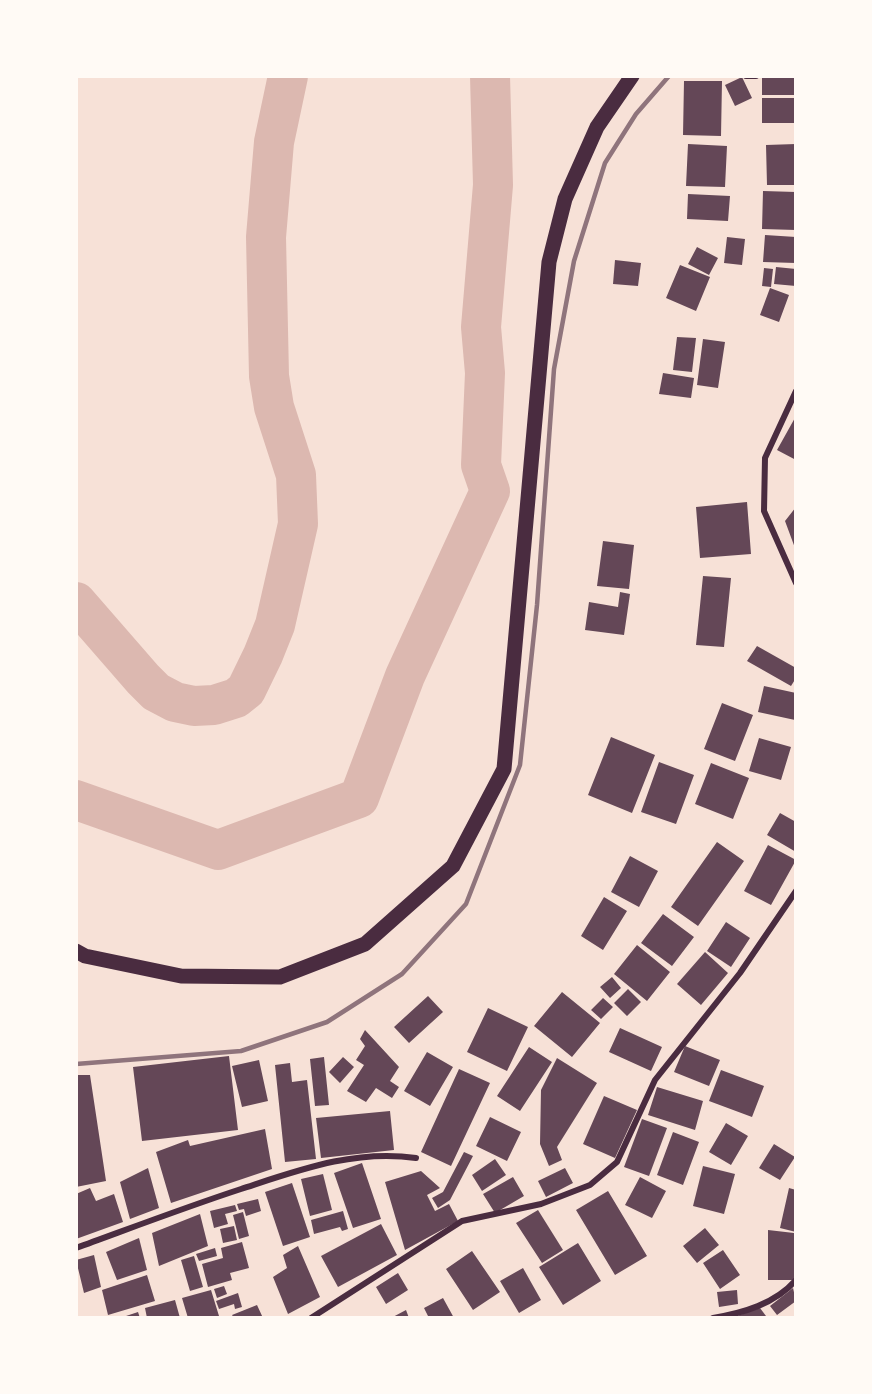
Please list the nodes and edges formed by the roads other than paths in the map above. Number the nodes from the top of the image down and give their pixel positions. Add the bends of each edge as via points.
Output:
1 (632, 76) edge
2 (746, 76) edge
3 (756, 76) edge
4 (795, 391) edge
5 (795, 584) edge
6 (795, 891) edge
7 (76, 951) edge
8 (416, 1158) dead end
9 (76, 1248) edge
10 (795, 1280) edge
11 (311, 1317) edge
12 (714, 1317) edge

1 - 7 main road via 593,137 565,200 549,262 504,769 453,866 365,944 280,977 181,976
2 - 3 street
4 - 5 street via 765,458 764,512
6 - 11 street via 740,973 655,1080 617,1162 590,1185 541,1204 462,1221
8 - 9 street via 362,1156 299,1170
10 - 12 street via 769,1302 734,1315

